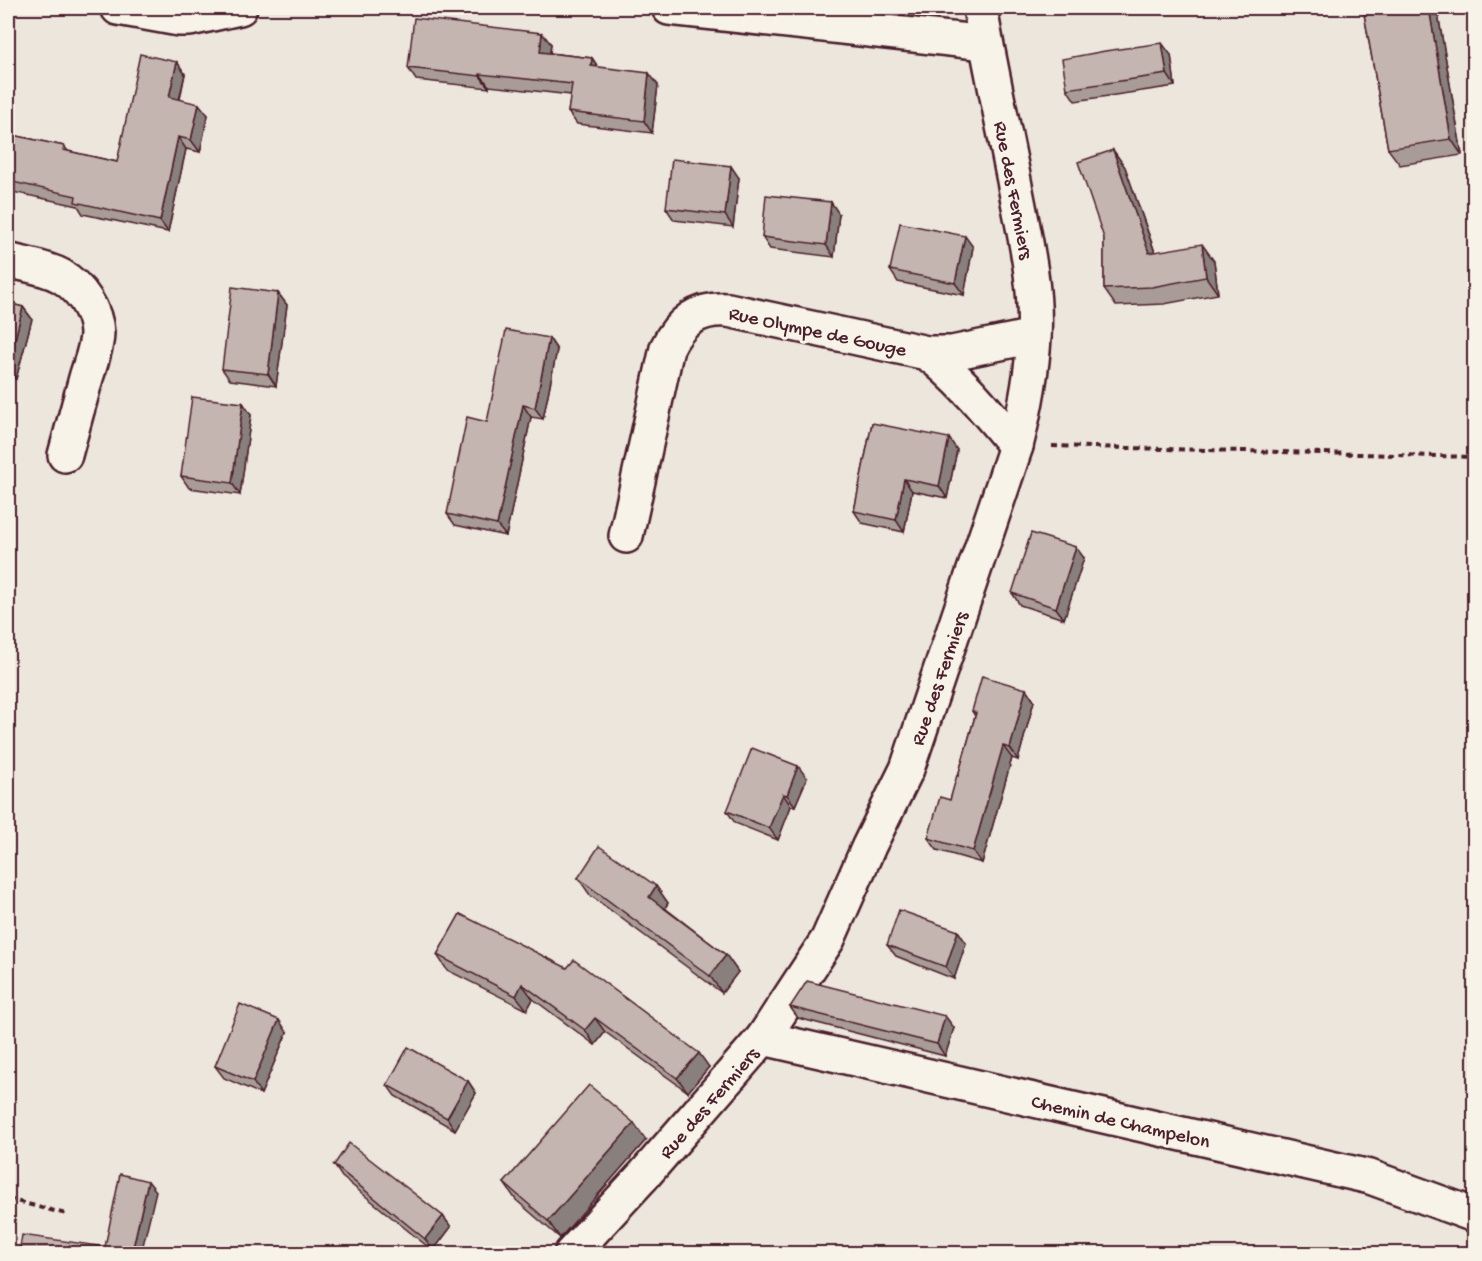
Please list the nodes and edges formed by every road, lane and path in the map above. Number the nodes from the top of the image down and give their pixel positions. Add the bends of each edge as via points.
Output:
1 (118, 8) edge
2 (240, 8) edge
3 (669, 8) edge
4 (980, 8) edge
5 (986, 43) junction
6 (8, 260) edge
7 (1034, 336) junction
8 (927, 353) junction
9 (1016, 446) junction
10 (65, 455) dead end
11 (1474, 457) edge
12 (626, 536) dead end
13 (763, 1038) junction
14 (8, 1199) edge
15 (66, 1214) dead end
16 (1474, 1215) edge
17 (571, 1254) edge

1 - 2 street via 190,20
3 - 5 street
4 - 5 street, Rue des Fermiers
5 - 7 street, Rue des Fermiers via 1027,248
6 - 10 street via 60,275 82,295 95,322 94,350
7 - 8 street, Rue Olympe de Gouge via 952,353
7 - 9 street, Rue des Fermiers
8 - 9 street, Rue Olympe de Gouge via 962,384
8 - 12 street, Rue Olympe de Gouge via 728,310 697,314 683,325 667,348
9 - 11 path
9 - 13 street, Rue des Fermiers via 907,769 828,939
13 - 16 street, Chemin de Champelon via 1370,1177
13 - 17 street, Rue des Fermiers
14 - 15 path

